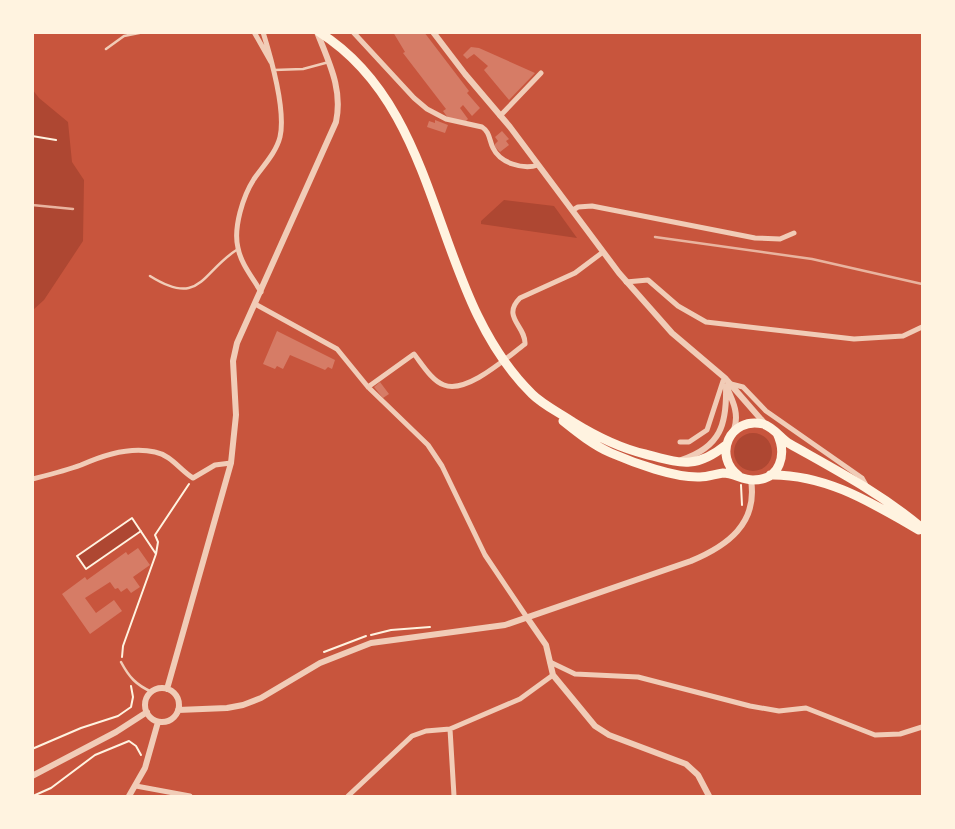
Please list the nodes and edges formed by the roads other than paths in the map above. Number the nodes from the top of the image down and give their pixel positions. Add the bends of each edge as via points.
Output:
1 (144, 32) edge
2 (254, 32) edge
3 (263, 32) edge
4 (318, 32) edge
5 (353, 32) edge
6 (433, 32) edge
7 (106, 49) dead end
8 (329, 62) junction
9 (272, 63) junction
10 (274, 70) junction
11 (541, 73) dead end
12 (500, 116) junction
13 (538, 165) junction
14 (573, 210) junction
15 (794, 233) dead end
16 (238, 249) junction
17 (603, 252) junction
18 (150, 276) dead end
19 (626, 282) junction
20 (261, 292) junction
21 (256, 304) junction
22 (922, 327) edge
23 (727, 384) junction
24 (368, 388) junction
25 (533, 395) junction
26 (766, 424) junction
27 (734, 430) junction
28 (777, 433) junction
29 (680, 442) dead end
30 (726, 445) junction
31 (676, 462) junction
32 (231, 463) junction
33 (770, 476) junction
34 (741, 477) junction
35 (32, 479) edge
36 (751, 480) junction
37 (867, 488) junction
38 (922, 528) edge
39 (922, 532) edge
40 (528, 619) junction
41 (121, 662) road end
42 (550, 662) junction
43 (554, 675) junction
44 (167, 690) junction
45 (152, 692) junction
46 (178, 710) junction
47 (147, 712) junction
48 (158, 722) junction
49 (922, 726) edge
50 (450, 729) junction
51 (32, 776) edge
52 (136, 786) junction
53 (129, 796) edge
54 (190, 796) edge
55 (348, 796) edge
56 (454, 796) edge
57 (709, 796) edge

1 - 7 lane via 124,36
2 - 9 street
3 - 9 street
4 - 8 street
4 - 25 highway via 354,58 373,80 393,112 416,157 468,297 505,362
5 - 13 street via 427,110 446,119 482,127 502,159 528,167
6 - 12 street
8 - 10 lane via 303,70
8 - 20 street via 336,80 339,104 335,128
9 - 10 street
10 - 16 street via 281,131 277,145 253,180 246,198 237,234
11 - 12 street
12 - 13 street
13 - 14 street
14 - 15 street via 592,206 755,238 780,239
14 - 17 street
16 - 18 lane via 188,289 171,288
16 - 20 street
17 - 19 street
17 - 24 street via 576,273 520,298 514,304 513,313 525,338 524,344 480,376 458,388 442,385 414,354
19 - 22 street via 648,280 678,306 706,322 854,339 903,336
19 - 23 street via 672,333
20 - 21 street
21 - 24 street via 337,349
21 - 32 street via 234,352 236,415
23 - 26 street
23 - 27 street via 736,411
23 - 29 street via 707,430 689,442
23 - 31 street via 722,429 711,445
23 - 37 street via 744,387 766,411 862,478
24 - 40 street via 436,456 485,555
25 - 31 highway via 588,431 636,452
25 - 34 highway via 583,438 611,453 665,472 698,477 724,473
26 - 27 highway via 753,422
26 - 28 highway
27 - 30 highway
28 - 33 highway via 783,455
28 - 37 highway via 788,443
30 - 31 highway via 710,458
30 - 34 highway via 726,459
32 - 35 street via 215,465 193,478 168,457 155,452 112,453
32 - 44 street
33 - 36 highway
33 - 39 highway via 794,475 862,497
34 - 36 highway
36 - 40 street via 754,498 748,516 739,530 716,550 691,562
37 - 38 highway
40 - 42 street via 546,645
40 - 46 street via 486,630 371,643 320,663 243,705
41 - 45 lane via 130,678
42 - 43 street
42 - 49 street via 575,674 638,677 750,706 779,710 806,708 875,735 900,734
43 - 50 street via 529,695
43 - 57 street via 595,726 610,735 686,764 698,775
44 - 45 street
44 - 46 street via 175,695
45 - 47 street via 146,701
46 - 48 street via 172,718
47 - 48 street
47 - 51 street
48 - 52 street via 148,759
50 - 55 street via 412,736
50 - 56 street
52 - 53 street
52 - 54 street

